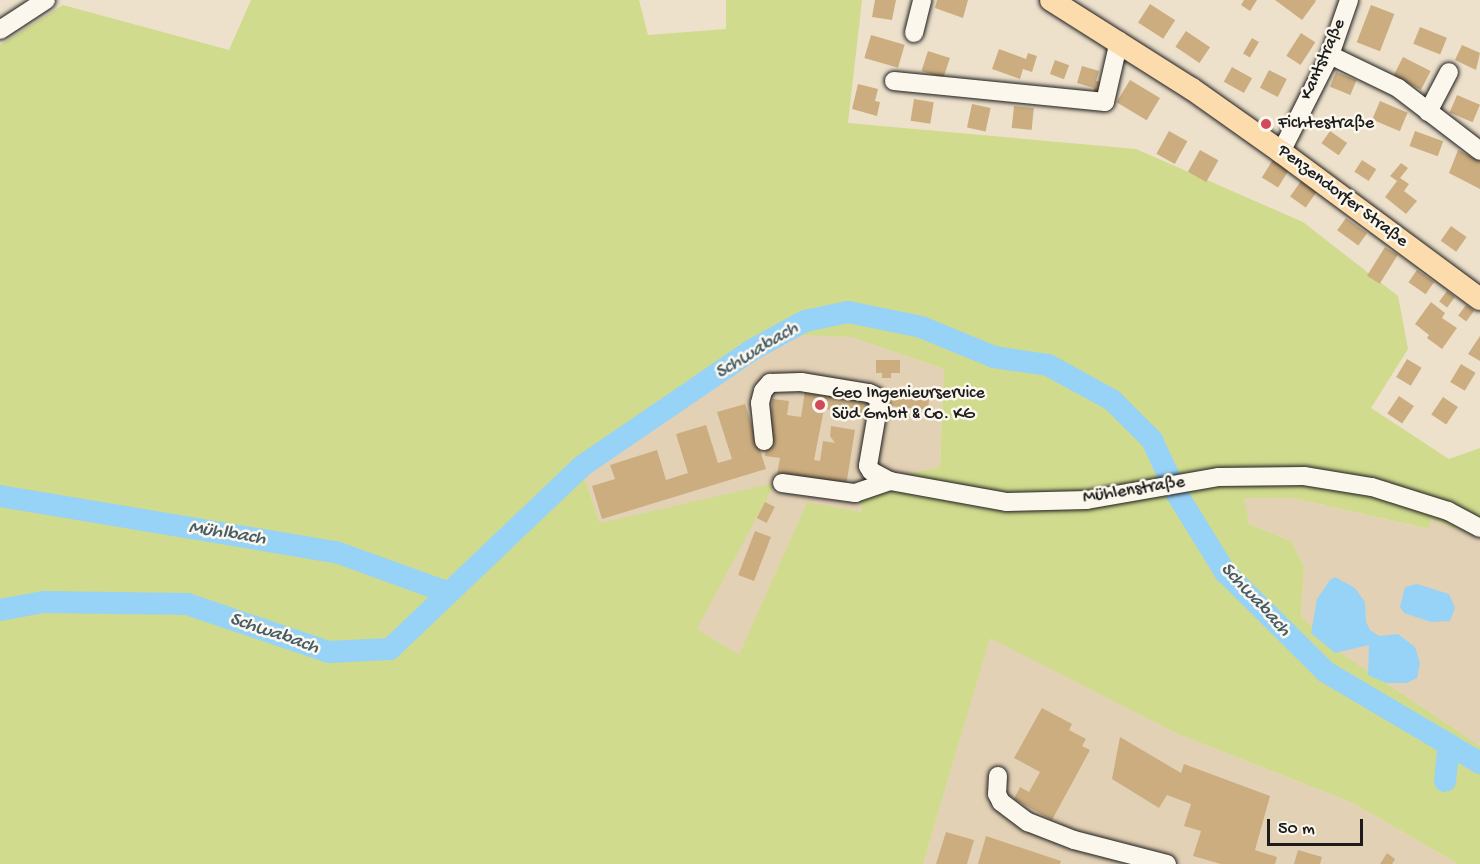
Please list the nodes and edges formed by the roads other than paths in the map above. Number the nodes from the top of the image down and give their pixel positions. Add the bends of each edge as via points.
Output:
1 (46, 0) edge
2 (922, 0) edge
3 (1051, 0) edge
4 (1349, 0) edge
5 (0, 30) edge
6 (914, 33) dead end
7 (1119, 41) junction
8 (1330, 55) junction
9 (1449, 72) dead end
10 (894, 81) dead end
11 (1428, 112) junction
12 (1480, 151) edge
13 (1281, 152) junction
14 (1480, 299) edge
15 (764, 441) dead end
16 (890, 481) junction
17 (782, 483) dead end
18 (1480, 528) edge
19 (998, 776) dead end
20 (1167, 864) edge

1 - 5 street
2 - 6 street
3 - 7 main road, Penzendorfer Straße
4 - 8 street, Kantstraße
7 - 10 street via 1105,102
7 - 13 main road, Penzendorfer Straße
8 - 11 street via 1398,87
8 - 13 street, Kantstraße
9 - 11 street
11 - 12 street
13 - 14 main road, Penzendorfer Straße
15 - 16 street via 760,403 770,383 801,382 869,393 879,402 868,466
16 - 17 street, Mühlenstraße via 855,493
16 - 18 street, Mühlenstraße via 1006,502 1087,500 1219,477 1304,476 1372,487 1448,511
19 - 20 street via 997,794 1001,801 1028,822 1074,840

